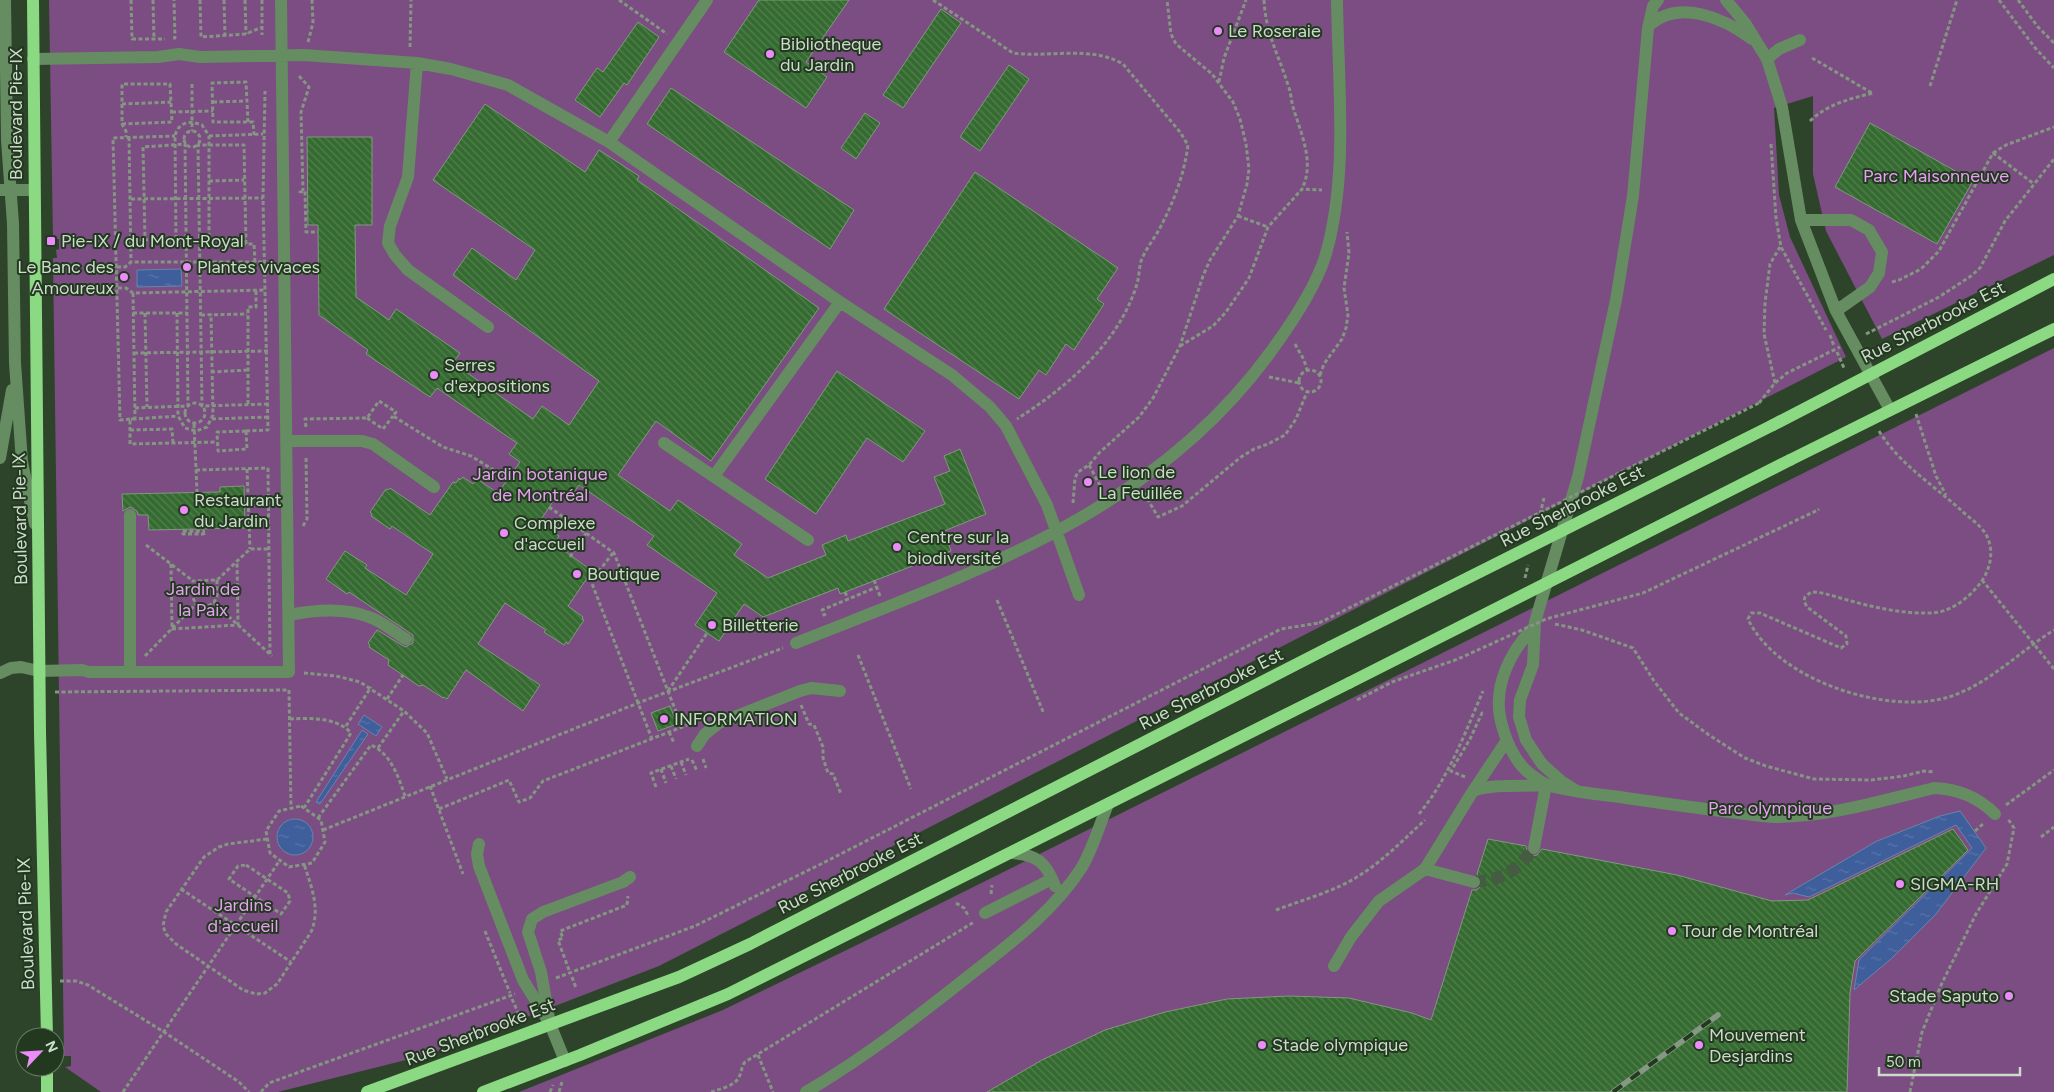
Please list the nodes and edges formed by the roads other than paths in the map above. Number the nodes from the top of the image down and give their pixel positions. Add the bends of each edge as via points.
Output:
1 (5, 0) edge
2 (33, 0) edge
3 (281, 0) edge
4 (707, 0) edge
5 (1336, 0) edge
6 (1658, 0) edge
7 (1726, 0) edge
8 (1695, 3) edge
9 (1648, 28) junction
10 (1800, 40) dead end
11 (1756, 42) junction
12 (282, 55) junction
13 (1767, 58) junction
14 (34, 59) junction
15 (417, 63) junction
16 (609, 142) junction
17 (5, 190) edge
18 (34, 190) junction
19 (1801, 220) junction
20 (2054, 279) edge
21 (840, 302) junction
22 (1836, 311) junction
23 (488, 327) dead end
24 (2054, 329) edge
25 (15, 363) junction
26 (1871, 374) junction
27 (1890, 410) junction
28 (286, 441) junction
29 (664, 443) dead end
30 (0, 458) edge
31 (714, 476) junction
32 (434, 487) dead end
33 (130, 515) dead end
34 (1057, 531) junction
35 (38, 539) junction
36 (808, 540) dead end
37 (1079, 595) dead end
38 (288, 615) junction
39 (1533, 628) junction
40 (406, 640) dead end
41 (796, 643) road end
42 (39, 671) junction
43 (130, 671) junction
44 (0, 673) edge
45 (840, 690) dead end
46 (1507, 740) junction
47 (694, 753) road end
48 (1546, 784) junction
49 (1577, 791) junction
50 (1473, 792) junction
51 (1108, 804) junction
52 (2001, 813) road end
53 (479, 844) dead end
54 (1534, 848) tunnel mouth
55 (1012, 853) junction
56 (1425, 869) junction
57 (630, 877) dead end
58 (1052, 880) junction
59 (1474, 882) tunnel mouth
60 (1055, 900) junction
61 (985, 913) road end
62 (1334, 966) dead end
63 (550, 1024) junction
64 (47, 1027) edge
65 (565, 1061) junction
66 (47, 1077) edge
67 (47, 1092) edge
68 (367, 1092) edge
69 (483, 1092) edge
70 (806, 1092) edge

1 - 17 street
2 - 14 main road, Boulevard Pie-IX
3 - 12 street
4 - 16 street
5 - 34 street via 1338,192 1324,258 1313,283 1265,360 1208,425 1138,482
6 - 9 street via 1653,6
7 - 11 street
8 - 9 street via 1674,6 1659,13
8 - 11 street via 1721,16
9 - 39 street via 1633,196 1616,300 1578,477
10 - 13 street
11 - 13 street
12 - 14 street via 200,57 179,54 158,58
12 - 15 street
12 - 28 street
13 - 19 street via 1782,107
14 - 18 main road, Boulevard Pie-IX
15 - 16 street via 508,85
15 - 23 street via 408,177 390,226 388,243 408,270
16 - 21 street
17 - 18 street
17 - 25 street via 14,253
18 - 35 main road, Boulevard Pie-IX
19 - 22 street
19 - 22 street via 1851,220 1869,230 1882,252 1879,273 1870,287
20 - 26 main road, Rue Sherbrooke Est
21 - 31 street
21 - 34 street via 952,375 990,407 1006,426 1048,505
22 - 26 street
24 - 27 main road
25 - 30 street
25 - 35 street via 22,462
26 - 27 street
26 - 63 main road, Rue Sherbrooke Est, bridge via 750,944 679,977
27 - 51 main road, bridge
28 - 32 street via 373,444
28 - 38 street
29 - 31 street
31 - 36 street
33 - 43 street
34 - 37 street
34 - 41 street via 987,565
35 - 42 main road, Boulevard Pie-IX
38 - 40 street via 316,610 347,612 370,617
38 - 43 street via 289,672
39 - 46 street via 1520,642 1500,688 1498,705
39 - 49 street via 1533,665 1520,700 1519,717 1526,740 1542,764
42 - 43 street
42 - 44 street via 21,667
42 - 64 main road, Boulevard Pie-IX
45 - 47 street via 811,688 796,692 719,723 705,734
46 - 48 street via 1527,772
46 - 50 street
48 - 49 street
48 - 50 street via 1497,785
48 - 54 street
49 - 52 street via 1723,812 1799,817 1934,788 1952,789
50 - 56 street
51 - 55 main road
51 - 60 street via 1083,865
53 - 63 street via 479,866 523,980
55 - 58 street via 1037,858
55 - 65 main road via 728,994
56 - 59 street
56 - 62 street via 1379,901
57 - 63 street via 532,919 530,941 541,972
58 - 60 street
58 - 61 street
60 - 70 street via 1010,944 874,1049
63 - 65 street
63 - 68 main road, Rue Sherbrooke Est
65 - 69 main road
66 - 67 main road

